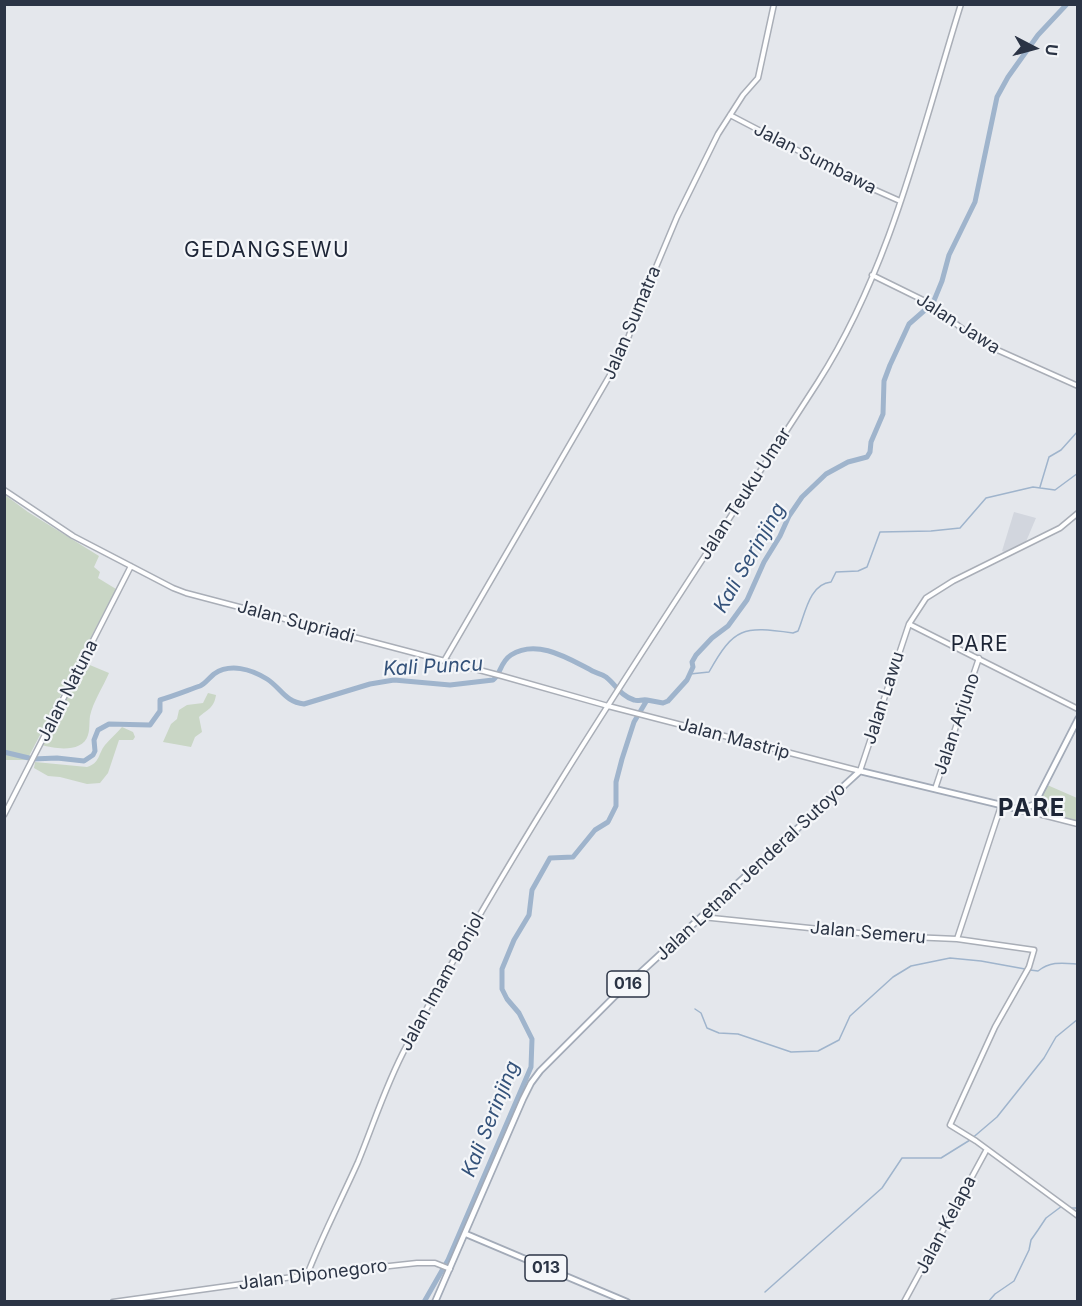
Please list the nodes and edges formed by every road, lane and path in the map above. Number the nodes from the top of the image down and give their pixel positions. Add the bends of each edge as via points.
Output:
1 (774, 4) edge
2 (961, 4) edge
3 (730, 115) junction
4 (900, 201) junction
5 (872, 275) junction
6 (1077, 386) edge
7 (4, 490) edge
8 (1077, 513) edge
9 (131, 566) junction
10 (909, 624) junction
11 (979, 658) junction
12 (444, 662) junction
13 (608, 706) junction
14 (1077, 709) edge
15 (1077, 719) edge
16 (860, 771) junction
17 (870, 774) junction
18 (851, 779) junction
19 (935, 789) junction
20 (1001, 806) junction
21 (1032, 812) junction
22 (4, 815) edge
23 (1077, 824) edge
24 (702, 916) junction
25 (957, 939) junction
26 (987, 1149) junction
27 (1077, 1216) edge
28 (466, 1234) junction
29 (448, 1268) junction
30 (307, 1275) junction
31 (113, 1302) edge
32 (435, 1302) edge
33 (627, 1302) edge
34 (904, 1302) edge

1 - 3 main road, Jalan Sumatra via 758,78
2 - 4 main road, Jalan Teuku Umar
3 - 4 main road, Jalan Sumbawa
3 - 12 main road, Jalan Sumatra via 677,217 617,363
4 - 5 main road, Jalan Teuku Umar
5 - 6 main road, Jalan Jawa via 930,303 993,348
5 - 13 main road, Jalan Teuku Umar via 832,360
7 - 9 main road, Jalan Supriadi via 62,529
8 - 10 main road, Jalan Lawu via 1050,534 931,594
9 - 12 main road, Jalan Supriadi via 186,593
9 - 22 main road, Jalan Natuna
10 - 11 main road
10 - 16 main road, Jalan Lawu
11 - 14 main road
11 - 19 main road, Jalan Arjuno
12 - 13 main road, Jalan Supriadi
13 - 16 main road, Jalan Mastrip
13 - 30 main road, Jalan Imam Bonjol via 474,922 405,1047
15 - 21 main road via 1034,805 1029,807
16 - 17 main road, 016
16 - 18 main road, Jalan Letnan Jenderal Sutoyo / 016
17 - 18 main road, 016
17 - 19 main road, 016
18 - 24 main road, Jalan Letnan Jenderal Sutoyo / 016
19 - 20 main road, 016
20 - 21 main road, 016
20 - 25 main road
21 - 23 main road
24 - 25 main road, Jalan Semeru via 888,936
24 - 28 main road, Jalan Letnan Jenderal Sutoyo / 016 via 535,1077
25 - 26 main road, Jalan Semeru via 1034,950 950,1125
26 - 27 main road
26 - 34 main road, Jalan Kelapa
28 - 29 main road, Jalan Letnan Jenderal Sutoyo / 016
28 - 33 main road, 013
29 - 30 main road, Jalan Diponegoro via 422,1262
29 - 32 main road, 016
30 - 31 main road, Jalan Diponegoro

